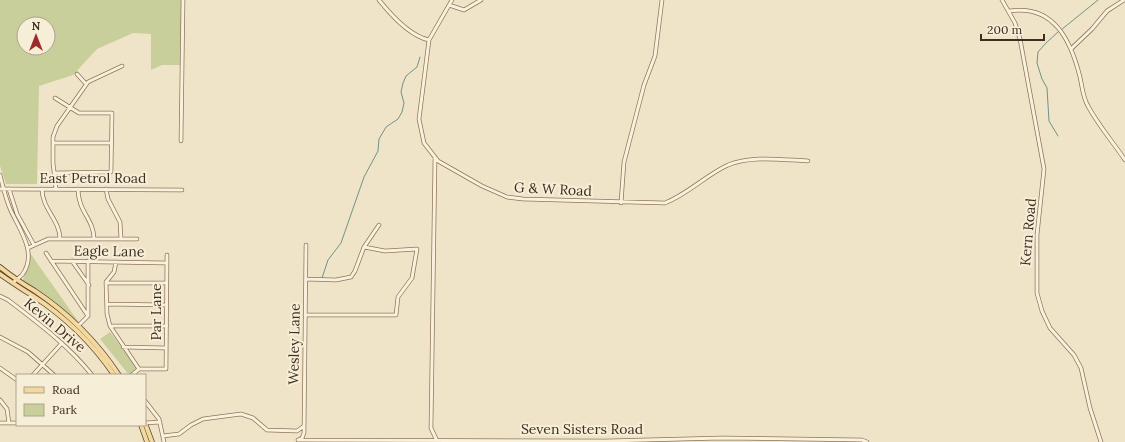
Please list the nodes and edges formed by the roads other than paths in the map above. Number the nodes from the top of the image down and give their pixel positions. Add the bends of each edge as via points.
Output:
1 (183, 0) edge
2 (379, 0) edge
3 (452, 0) edge
4 (481, 0) edge
5 (662, 0) edge
6 (1002, 0) edge
7 (1124, 0) edge
8 (449, 5) junction
9 (1010, 11) junction
10 (429, 40) junction
11 (1072, 48) junction
12 (122, 66) dead end
13 (77, 74) dead end
14 (86, 84) junction
15 (55, 98) dead end
16 (69, 108) junction
17 (181, 141) dead end
18 (53, 143) junction
19 (111, 143) junction
20 (435, 157) junction
21 (1125, 160) edge
22 (808, 161) dead end
23 (55, 173) junction
24 (0, 175) edge
25 (2, 189) edge
26 (9, 189) junction
27 (42, 189) junction
28 (56, 189) junction
29 (78, 189) junction
30 (106, 189) junction
31 (182, 190) dead end
32 (621, 202) junction
33 (379, 225) dead end
34 (60, 239) junction
35 (94, 239) junction
36 (121, 239) junction
37 (136, 239) dead end
38 (34, 245) junction
39 (306, 245) dead end
40 (364, 247) junction
41 (28, 248) junction
42 (46, 253) dead end
43 (167, 255) dead end
44 (51, 261) junction
45 (72, 261) junction
46 (88, 261) junction
47 (116, 262) junction
48 (167, 263) junction
49 (0, 267) edge
50 (0, 274) edge
51 (306, 279) junction
52 (14, 282) junction
53 (106, 283) junction
54 (167, 283) junction
55 (89, 286) junction
56 (0, 296) edge
57 (107, 304) junction
58 (167, 305) junction
59 (305, 315) junction
60 (88, 316) junction
61 (78, 326) junction
62 (110, 326) junction
63 (167, 326) junction
64 (82, 336) junction
65 (0, 337) edge
66 (90, 338) junction
67 (62, 343) junction
68 (123, 347) junction
69 (166, 348) junction
70 (43, 364) junction
71 (0, 368) edge
72 (139, 369) junction
73 (34, 374) edge
74 (53, 374) edge
75 (91, 374) edge
76 (113, 374) edge
77 (118, 374) edge
78 (133, 374) edge
79 (16, 379) edge
80 (0, 400) edge
81 (146, 402) edge
82 (160, 422) junction
83 (0, 423) edge
84 (9, 423) junction
85 (16, 423) edge
86 (146, 423) edge
87 (140, 426) edge
88 (146, 426) edge
89 (304, 426) junction
90 (163, 436) junction
91 (298, 440) joint
92 (437, 441) junction
93 (147, 442) edge
94 (152, 442) edge
95 (164, 442) edge
96 (867, 442) edge
97 (1101, 442) edge

1 - 17 street
2 - 10 street via 394,17 421,38
3 - 8 street, G & W Road
4 - 8 street via 467,9
5 - 32 street via 656,56 644,85 624,162
6 - 9 street, Kern Road
7 - 11 street via 1107,11
8 - 10 street, G & W Road
9 - 11 street via 1023,10 1045,17 1064,33
9 - 97 street, Kern Road via 1020,39 1044,170 1037,235 1037,293 1048,326 1079,363
10 - 20 street, G & W Road via 419,119 424,143
11 - 21 street via 1088,107
12 - 14 street via 93,78
13 - 14 street
14 - 16 street
15 - 16 street
16 - 18 street via 55,129
16 - 19 street via 82,113 112,113
18 - 19 street
18 - 23 street
19 - 23 street via 111,172
20 - 32 street, G & W Road via 482,186 507,197
20 - 92 street via 431,428
22 - 32 street, G & W Road via 740,161 719,170 676,199 665,203
23 - 28 street
24 - 25 street
25 - 26 street, East Petrol Road
25 - 41 street
26 - 27 street, East Petrol Road
26 - 38 street via 17,214
27 - 28 street, East Petrol Road
27 - 34 street via 43,202 58,227
28 - 29 street, East Petrol Road
29 - 30 street, East Petrol Road
29 - 35 street via 79,206 92,227
30 - 31 street, East Petrol Road
30 - 36 street via 108,199 120,222
33 - 40 street
34 - 35 street
34 - 38 street via 44,240
35 - 36 street
36 - 37 street
38 - 41 street
39 - 51 street, Wesley Lane
40 - 51 street via 351,277 336,280
40 - 59 street via 385,251 418,249 412,278 398,297 396,315
41 - 52 street via 25,268
42 - 44 street
43 - 48 street, Par Lane
44 - 45 street, Eagle Lane
44 - 60 street
45 - 46 street, Eagle Lane
45 - 55 street
46 - 47 street, Eagle Lane
46 - 55 street
47 - 48 street, Eagle Lane
47 - 53 street via 114,272
48 - 54 street, Par Lane
49 - 52 main road
50 - 52 main road
51 - 59 street, Wesley Lane
52 - 61 main road via 35,291
52 - 64 main road
53 - 54 street
53 - 57 street
54 - 58 street, Par Lane
55 - 60 street
56 - 67 street, Kevin Drive
57 - 58 street
57 - 62 street
58 - 63 street, Par Lane
59 - 89 street, Wesley Lane
60 - 61 street
61 - 66 main road
62 - 63 street
62 - 68 street
63 - 69 street, Par Lane
64 - 66 main road
64 - 76 main road
65 - 70 street via 20,347
66 - 77 main road
67 - 70 street
67 - 75 street, Kevin Drive
68 - 69 street
68 - 72 street
69 - 72 street, Par Lane via 166,369
70 - 73 street
70 - 74 street
71 - 79 street
72 - 78 street
80 - 84 street via 7,409
81 - 82 street
82 - 86 street
82 - 90 street
83 - 84 street
84 - 85 street
87 - 93 main road
88 - 94 main road
89 - 90 street via 297,431 267,430 253,418 241,414 203,419 179,434
89 - 91 street, Wesley Lane via 304,435
90 - 95 street
91 - 92 street, Seven Sisters Road
92 - 96 street, Seven Sisters Road via 722,438

